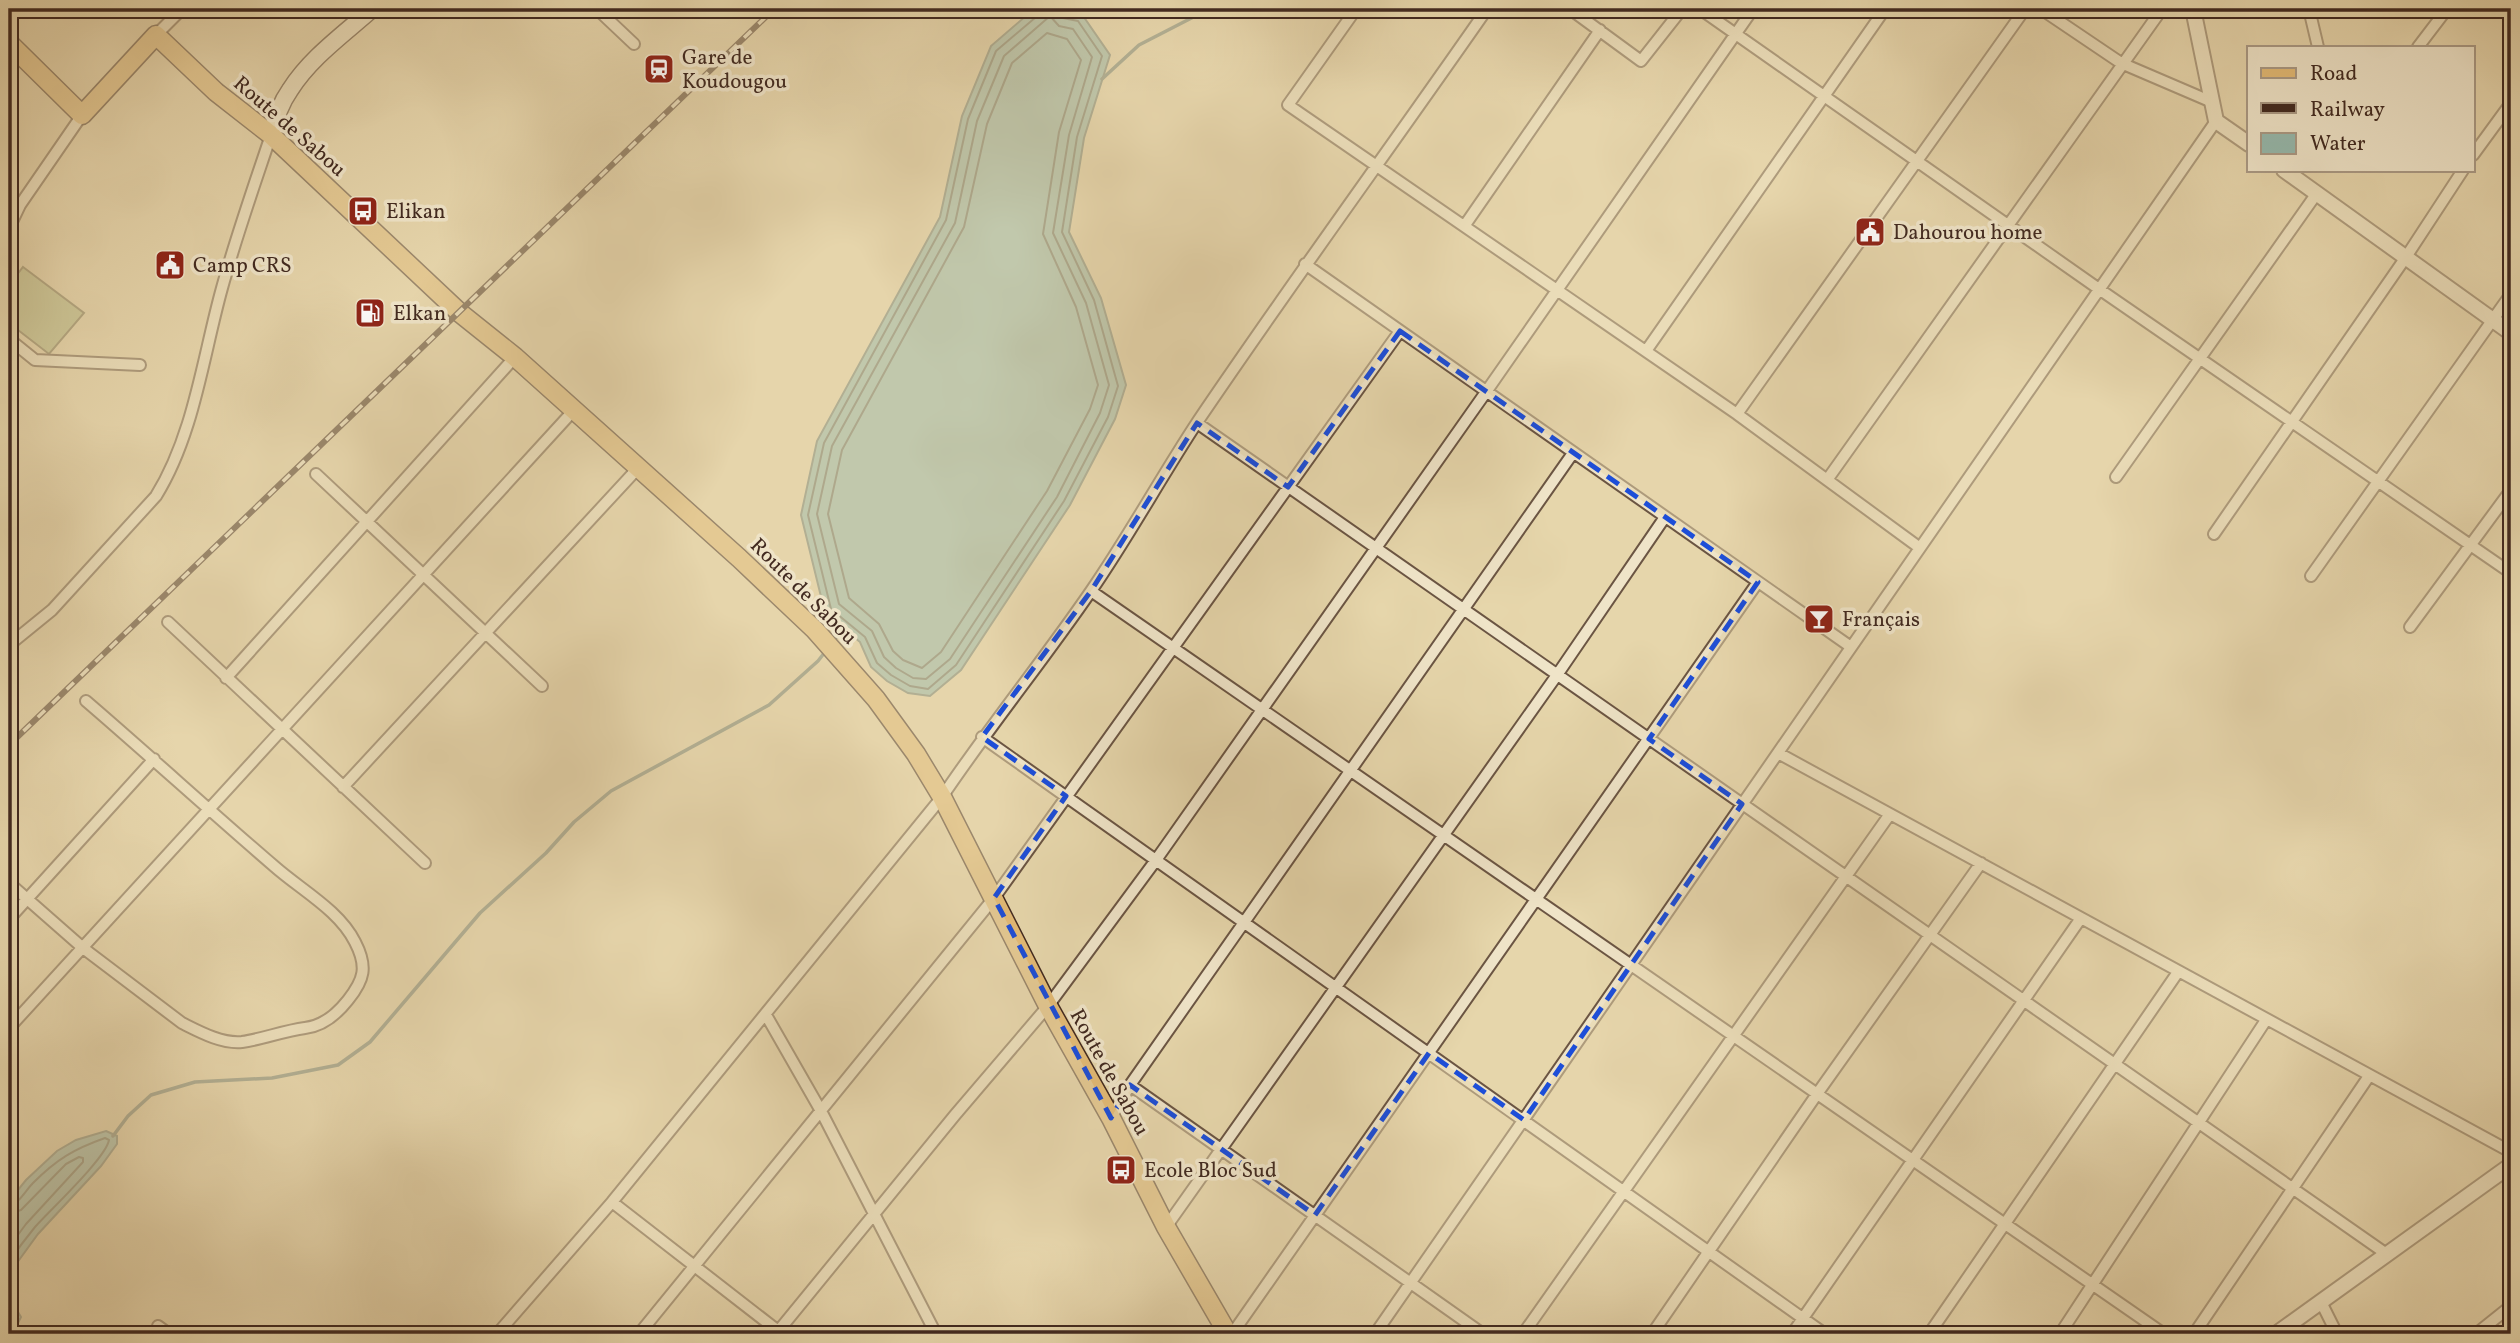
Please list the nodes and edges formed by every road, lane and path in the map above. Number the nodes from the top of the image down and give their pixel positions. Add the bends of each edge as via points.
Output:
1 (182, 9) edge
2 (372, 9) edge
3 (597, 9) edge
4 (1356, 9) edge
5 (1487, 9) edge
6 (1570, 9) edge
7 (1682, 9) edge
8 (1700, 9) edge
9 (1753, 9) edge
10 (1885, 9) edge
11 (2025, 9) edge
12 (2041, 9) edge
13 (2162, 9) edge
14 (2193, 9) edge
15 (2309, 9) edge
16 (2447, 9) edge
17 (1600, 30) junction
18 (1735, 34) junction
19 (156, 35) junction
20 (9, 43) edge
21 (634, 44) dead end
22 (2318, 46) edge
23 (2419, 46) edge
24 (2121, 63) junction
25 (1824, 96) junction
26 (2212, 102) junction
27 (2511, 103) edge
28 (82, 115) junction
29 (2216, 121) junction
30 (271, 135) junction
31 (2247, 143) edge
32 (2474, 154) edge
33 (1916, 161) junction
34 (1377, 167) junction
35 (2293, 172) edge
36 (2462, 172) edge
37 (2317, 193) junction
38 (1465, 225) junction
39 (2008, 225) junction
40 (9, 228) edge
41 (2406, 257) junction
42 (1305, 264) junction
43 (1557, 289) junction
44 (2099, 289) junction
45 (2511, 295) edge
46 (2493, 320) junction
47 (1400, 331) junction
48 (2511, 333) edge
49 (9, 339) edge
50 (1646, 351) junction
51 (515, 357) junction
52 (2200, 358) junction
53 (140, 365) dead end
54 (1486, 392) junction
55 (575, 410) junction
56 (1737, 414) junction
57 (2292, 422) junction
58 (1196, 423) junction
59 (1573, 453) junction
60 (639, 467) junction
61 (316, 474) dead end
62 (2116, 477) dead end
63 (1827, 480) junction
64 (2378, 481) junction
65 (1288, 487) junction
66 (2511, 490) edge
67 (1665, 517) junction
68 (367, 522) junction
69 (2214, 534) dead end
70 (2471, 545) junction
71 (1375, 548) junction
72 (1920, 548) junction
73 (2511, 573) edge
74 (423, 575) junction
75 (2311, 576) dead end
76 (1758, 582) junction
77 (1091, 591) junction
78 (1465, 610) junction
79 (168, 622) dead end
80 (2410, 628) dead end
81 (485, 633) junction
82 (9, 645) edge
83 (1851, 647) junction
84 (1173, 648) junction
85 (1558, 675) junction
86 (226, 678) junction
87 (542, 686) dead end
88 (86, 701) dead end
89 (1262, 709) junction
90 (282, 729) junction
91 (982, 737) junction
92 (1649, 739) junction
93 (1778, 753) junction
94 (154, 760) junction
95 (1351, 771) junction
96 (343, 787) junction
97 (1066, 796) junction
98 (942, 797) junction
99 (1742, 804) junction
100 (210, 808) junction
101 (1890, 814) junction
102 (1444, 835) junction
103 (1156, 860) junction
104 (425, 863) dead end
105 (1981, 863) junction
106 (1845, 876) junction
107 (9, 883) edge
108 (994, 898) junction
109 (27, 899) junction
110 (1536, 899) junction
111 (2081, 918) junction
112 (9, 919) edge
113 (1244, 922) junction
114 (1929, 934) junction
115 (83, 948) junction
116 (1631, 965) junction
117 (2178, 972) junction
118 (1337, 988) junction
119 (2025, 1002) junction
120 (1048, 1006) junction
121 (766, 1015) junction
122 (2266, 1020) junction
123 (9, 1028) edge
124 (1734, 1036) junction
125 (1429, 1053) junction
126 (2114, 1063) junction
127 (2369, 1076) junction
128 (1130, 1084) junction
129 (1817, 1094) junction
130 (821, 1111) junction
131 (1111, 1118) junction
132 (1524, 1121) junction
133 (2199, 1124) junction
134 (1222, 1150) junction
135 (2511, 1152) edge
136 (1913, 1160) junction
137 (2511, 1165) edge
138 (2294, 1189) junction
139 (1623, 1191) junction
140 (612, 1202) junction
141 (873, 1214) junction
142 (1315, 1215) junction
143 (2004, 1223) junction
144 (1166, 1227) junction
145 (1708, 1251) junction
146 (2388, 1255) junction
147 (695, 1266) junction
148 (1410, 1283) junction
149 (2093, 1285) junction
150 (2321, 1302) junction
151 (2511, 1306) edge
152 (1803, 1319) junction
153 (158, 1326) dead end
154 (931, 1332) edge
155 (779, 1333) edge
156 (169, 1334) edge
157 (497, 1334) edge
158 (639, 1334) edge
159 (1230, 1334) edge
160 (1375, 1334) edge
161 (1483, 1334) edge
162 (1523, 1334) edge
163 (1652, 1334) edge
164 (1793, 1334) edge
165 (1825, 1334) edge
166 (1928, 1334) edge
167 (2060, 1334) edge
168 (2164, 1334) edge
169 (2194, 1334) edge
170 (2276, 1334) edge
171 (2337, 1334) edge
172 (2476, 1334) edge

1 - 19 street
2 - 30 main road via 290,89
3 - 21 street
4 - 34 street via 1288,105
5 - 34 street
6 - 17 street
7 - 17 street via 1641,61
8 - 18 street
9 - 18 street
10 - 25 street
11 - 33 street
12 - 24 street
13 - 24 street
14 - 26 street
15 - 22 street
16 - 23 street
17 - 38 street
18 - 25 street
18 - 43 street
19 - 28 main road
19 - 30 main road, Route de Sabou via 216,92
20 - 28 main road
24 - 26 street
24 - 39 street
25 - 33 street
25 - 50 street
26 - 29 street
27 - 32 street
28 - 40 street
29 - 31 street
29 - 44 street
30 - 51 main road, Route de Sabou via 460,313
30 - 82 street via 223,286 182,444 166,480 51,610
33 - 39 street
33 - 56 street
34 - 38 street
34 - 42 street
35 - 37 street
36 - 41 street
37 - 41 street
37 - 52 street
38 - 43 street
39 - 44 street
39 - 63 street
41 - 46 street
41 - 57 street
42 - 47 street
42 - 58 street
43 - 50 street
43 - 54 street
44 - 52 street
44 - 72 street
45 - 46 street
46 - 48 street
46 - 64 street
47 - 54 street
47 - 65 street
49 - 53 street via 35,360
50 - 56 street
51 - 55 main road, Route de Sabou
51 - 68 street
52 - 57 street
52 - 62 street
54 - 59 street
54 - 71 street
55 - 60 main road, Route de Sabou
55 - 74 street
56 - 63 street
57 - 64 street
57 - 69 street
58 - 65 street
58 - 77 street
59 - 67 street
59 - 78 street
60 - 81 street
60 - 98 main road, Route de Sabou via 815,630 891,719
61 - 68 street
63 - 72 street
64 - 70 street
64 - 75 street
65 - 71 street
65 - 84 street
66 - 70 street
67 - 76 street
67 - 85 street
68 - 74 street
68 - 86 street
70 - 73 street
70 - 80 street
71 - 78 street
71 - 89 street
72 - 83 street
74 - 81 street
74 - 90 street
76 - 83 street
76 - 92 street
77 - 84 street
77 - 91 street
78 - 85 street
78 - 95 street
79 - 86 street
81 - 87 street
81 - 96 street
83 - 93 street
84 - 89 street
84 - 97 street
85 - 92 street
85 - 102 street
86 - 90 street
88 - 94 street
89 - 95 street
89 - 103 street
90 - 96 street
90 - 100 street
91 - 97 street
91 - 98 street
92 - 99 street
92 - 110 street
93 - 99 street
93 - 101 street
94 - 100 street
94 - 109 street
95 - 102 street
95 - 113 street
96 - 104 street
97 - 103 street
97 - 108 street
98 - 108 main road, Route de Sabou
98 - 121 street
99 - 106 street
99 - 116 street
100 - 115 street
100 - 115 street via 340,919 351,934 364,972 341,1009 309,1028 242,1042 223,1040 182,1023
101 - 105 street
101 - 106 street
102 - 110 street
102 - 118 street
103 - 113 street
103 - 120 street
105 - 111 street
105 - 114 street
106 - 114 street
106 - 124 street
107 - 109 street
108 - 120 main road, Route de Sabou
108 - 130 street
109 - 112 street
109 - 115 street
110 - 116 street
110 - 125 street
111 - 117 street
111 - 119 street
113 - 118 street
113 - 128 street
114 - 119 street
114 - 129 street
115 - 123 street
116 - 124 street
116 - 132 street
117 - 122 street
117 - 126 street
118 - 125 street
118 - 134 street
119 - 126 street
119 - 136 street
120 - 131 main road, Route de Sabou
120 - 141 street
121 - 130 street
121 - 140 street
122 - 127 street
122 - 133 street
124 - 129 street
124 - 139 street
125 - 132 street
125 - 142 street
126 - 133 street
126 - 143 street
127 - 135 street
127 - 138 street
128 - 131 street
128 - 134 street
129 - 136 street
129 - 145 street
130 - 141 street
130 - 147 street
131 - 144 main road, Route de Sabou
132 - 139 street
132 - 148 street
133 - 138 street
133 - 149 street
134 - 142 street
134 - 144 street
136 - 143 street
136 - 152 street
137 - 146 street
138 - 146 street
138 - 169 street
139 - 145 street
139 - 162 street
140 - 147 street
140 - 157 street
141 - 154 street
141 - 155 street
142 - 148 street
142 - 159 street
143 - 149 street
143 - 166 street
144 - 159 main road, Route de Sabou
145 - 152 street
145 - 163 street
146 - 150 street
147 - 155 street
147 - 158 street
148 - 160 street
148 - 161 street
149 - 167 street
149 - 168 street
150 - 170 street
150 - 171 street
151 - 172 street
152 - 164 street
152 - 165 street
153 - 156 street

